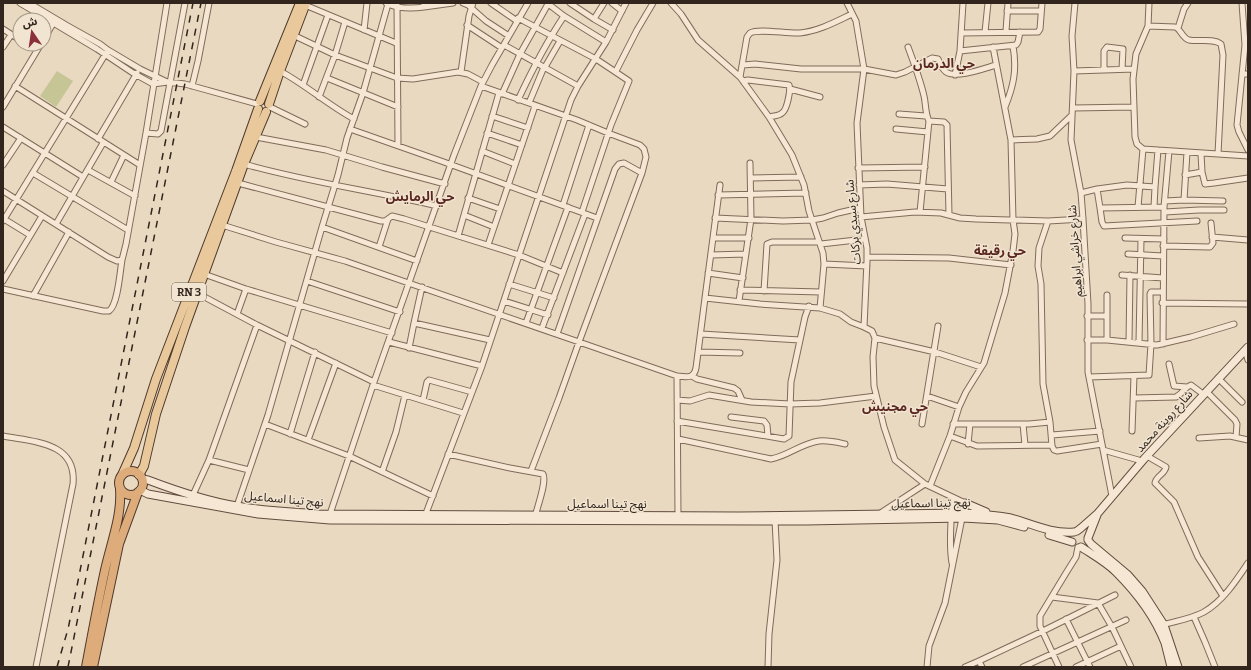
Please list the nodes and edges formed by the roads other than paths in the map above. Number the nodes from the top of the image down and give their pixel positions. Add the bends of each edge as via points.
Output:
1 (20, 3) edge
2 (29, 3) edge
3 (167, 3) edge
4 (185, 3) edge
5 (209, 3) edge
6 (367, 3) edge
7 (387, 3) edge
8 (453, 3) edge
9 (463, 3) edge
10 (492, 3) edge
11 (520, 3) edge
12 (548, 3) edge
13 (570, 3) edge
14 (604, 3) edge
15 (612, 3) edge
16 (626, 3) edge
17 (653, 3) edge
18 (670, 3) edge
19 (847, 3) edge
20 (963, 3) edge
21 (988, 3) edge
22 (1008, 3) edge
23 (1042, 3) edge
24 (1075, 3) edge
25 (1149, 3) edge
26 (1188, 3) edge
27 (303, 4) edge
28 (397, 5) edge
29 (424, 5) edge
30 (472, 5) edge
31 (527, 5) edge
32 (1244, 7) edge
33 (622, 11) junction
34 (1008, 11) junction
35 (1041, 11) junction
36 (852, 14) junction
37 (328, 15) junction
38 (564, 16) junction
39 (594, 19) junction
40 (518, 20) junction
41 (55, 21) junction
42 (346, 22) junction
43 (467, 25) junction
44 (52, 26) edge
45 (1148, 26) junction
46 (535, 27) junction
47 (1178, 28) junction
48 (3, 29) edge
49 (364, 30) junction
50 (613, 30) junction
51 (985, 32) junction
52 (1006, 32) junction
53 (1020, 32) junction
54 (961, 33) junction
55 (11, 35) joint
56 (293, 35) junction
57 (551, 35) junction
58 (378, 36) junction
59 (509, 36) junction
60 (560, 41) junction
61 (606, 42) junction
62 (396, 43) junction
63 (503, 46) junction
64 (1013, 46) junction
65 (3, 47) edge
66 (318, 47) junction
67 (908, 47) dead end
68 (993, 47) junction
69 (960, 51) junction
70 (37, 52) edge
71 (107, 53) junction
72 (520, 54) junction
73 (335, 55) junction
74 (596, 59) junction
75 (536, 62) junction
76 (743, 65) junction
77 (996, 65) junction
78 (916, 66) junction
79 (370, 67) junction
80 (544, 67) junction
81 (140, 69) junction
82 (864, 69) junction
83 (1122, 69) junction
84 (1134, 69) junction
85 (1104, 70) junction
86 (280, 71) junction
87 (616, 71) junction
88 (1074, 71) junction
89 (461, 72) junction
90 (136, 74) junction
91 (1242, 74) junction
92 (1248, 74) edge
93 (955, 75) junction
94 (156, 76) junction
95 (327, 78) junction
96 (397, 78) junction
97 (741, 79) junction
98 (170, 82) junction
99 (153, 84) junction
100 (482, 84) junction
101 (303, 85) junction
102 (15, 86) junction
103 (192, 86) junction
104 (578, 86) junction
105 (790, 89) junction
106 (363, 93) junction
107 (501, 93) junction
108 (320, 97) junction
109 (820, 97) dead end
110 (518, 100) junction
111 (529, 103) junction
112 (258, 105) junction
113 (536, 106) junction
114 (3, 107) edge
115 (398, 107) junction
116 (1005, 107) junction
117 (1134, 107) junction
118 (268, 108) junction
119 (1073, 108) junction
120 (899, 114) dead end
121 (1072, 114) junction
122 (492, 116) junction
123 (566, 116) junction
124 (769, 118) junction
125 (928, 118) junction
126 (65, 119) junction
127 (354, 119) junction
128 (305, 124) dead end
129 (589, 125) junction
130 (3, 127) edge
131 (528, 128) junction
132 (350, 129) junction
133 (896, 129) dead end
134 (928, 132) junction
135 (146, 133) junction
136 (487, 133) junction
137 (608, 133) junction
138 (256, 137) junction
139 (21, 138) junction
140 (98, 139) junction
141 (1011, 140) junction
142 (103, 143) junction
143 (398, 145) junction
144 (522, 145) junction
145 (1142, 148) junction
146 (1158, 150) junction
147 (1248, 150) edge
148 (482, 151) junction
149 (1169, 151) junction
150 (1187, 152) junction
151 (46, 154) junction
152 (1201, 154) junction
153 (1218, 154) junction
154 (124, 155) junction
155 (343, 155) junction
156 (1248, 156) edge
157 (750, 163) dead end
158 (244, 164) junction
159 (452, 164) junction
160 (516, 164) junction
161 (3, 165) edge
162 (140, 166) junction
163 (925, 167) junction
164 (858, 168) junction
165 (88, 170) junction
166 (1202, 172) junction
167 (476, 173) junction
168 (642, 173) junction
169 (33, 174) junction
170 (1185, 175) junction
171 (83, 177) junction
172 (801, 177) junction
173 (751, 178) junction
174 (1248, 178) edge
175 (110, 182) junction
176 (238, 183) junction
177 (445, 184) junction
178 (335, 185) junction
179 (720, 185) dead end
180 (859, 185) junction
181 (1140, 185) junction
182 (508, 186) junction
183 (922, 187) junction
184 (1155, 187) junction
185 (948, 189) junction
186 (1097, 189) junction
187 (3, 191) edge
188 (806, 193) junction
189 (1081, 193) junction
190 (718, 195) junction
191 (751, 195) junction
192 (135, 196) junction
193 (539, 196) junction
194 (72, 197) junction
195 (468, 198) junction
196 (16, 200) junction
197 (1184, 200) junction
198 (1223, 201) dead end
199 (437, 206) junction
200 (566, 206) junction
201 (328, 207) junction
202 (1138, 207) junction
203 (1154, 207) junction
204 (1165, 207) junction
205 (860, 208) junction
206 (1100, 208) junction
207 (500, 209) junction
208 (1224, 210) dead end
209 (920, 212) junction
210 (584, 213) junction
211 (464, 215) junction
212 (949, 215) junction
213 (42, 216) junction
214 (860, 217) junction
215 (597, 218) junction
216 (715, 218) junction
217 (388, 219) junction
218 (1083, 219) junction
219 (4, 220) edge
220 (751, 220) junction
221 (812, 220) junction
222 (1013, 220) junction
223 (1048, 221) junction
224 (1197, 221) dead end
225 (1211, 222) dead end
226 (1164, 223) junction
227 (56, 224) junction
228 (222, 226) junction
229 (322, 227) junction
230 (430, 227) junction
231 (494, 227) junction
232 (128, 230) junction
233 (69, 232) junction
234 (30, 235) junction
235 (458, 236) junction
236 (1212, 237) junction
237 (713, 238) junction
238 (749, 238) junction
239 (1125, 238) dead end
240 (865, 239) junction
241 (1141, 239) junction
242 (1164, 239) junction
243 (1248, 240) edge
244 (820, 243) junction
245 (488, 245) junction
246 (1163, 246) junction
247 (379, 247) junction
248 (316, 252) junction
249 (746, 254) junction
250 (1128, 254) dead end
251 (519, 255) junction
252 (711, 255) junction
253 (1141, 255) junction
254 (1163, 256) junction
255 (867, 258) junction
256 (122, 260) junction
257 (418, 261) junction
258 (824, 264) junction
259 (1011, 265) junction
260 (546, 266) junction
261 (867, 266) junction
262 (564, 273) junction
263 (204, 274) junction
264 (708, 274) junction
265 (1122, 275) dead end
266 (1130, 275) junction
267 (1140, 276) junction
268 (742, 278) junction
269 (1163, 278) junction
270 (3, 281) edge
271 (307, 281) junction
272 (410, 283) junction
273 (509, 284) junction
274 (422, 287) junction
275 (3, 289) edge
276 (246, 289) junction
277 (740, 290) junction
278 (764, 291) junction
279 (537, 292) junction
280 (821, 292) junction
281 (1162, 292) junction
282 (197, 293) junction
283 (1107, 295) dead end
284 (33, 296) junction
285 (554, 298) junction
286 (705, 298) junction
287 (504, 301) junction
288 (739, 301) junction
289 (1162, 303) junction
290 (1248, 304) edge
291 (300, 305) junction
292 (809, 306) junction
293 (820, 308) junction
294 (531, 309) junction
295 (400, 312) junction
296 (237, 314) junction
297 (498, 315) junction
298 (548, 315) junction
299 (1088, 316) junction
300 (1107, 316) junction
301 (414, 323) junction
302 (526, 323) junction
303 (1234, 324) dead end
304 (257, 325) junction
305 (938, 326) dead end
306 (864, 327) junction
307 (542, 328) junction
308 (392, 333) junction
309 (557, 334) junction
310 (701, 334) junction
311 (875, 338) junction
312 (290, 340) junction
313 (490, 340) junction
314 (800, 340) junction
315 (1087, 340) junction
316 (1107, 340) junction
317 (389, 342) junction
318 (579, 342) junction
319 (1130, 342) junction
320 (1139, 343) junction
321 (1151, 344) junction
322 (1163, 344) junction
323 (409, 348) junction
324 (1246, 348) edge
325 (314, 352) junction
326 (698, 352) junction
327 (934, 352) junction
328 (740, 353) dead end
329 (1248, 360) edge
330 (336, 363) junction
331 (1169, 364) dead end
332 (482, 366) junction
333 (981, 367) junction
334 (677, 376) junction
335 (692, 376) junction
336 (1134, 376) junction
337 (1089, 377) junction
338 (1218, 378) junction
339 (374, 383) junction
340 (1187, 387) junction
341 (472, 392) junction
342 (1205, 392) junction
343 (405, 395) junction
344 (876, 396) junction
345 (927, 396) junction
346 (1134, 398) junction
347 (423, 400) junction
348 (677, 400) junction
349 (742, 400) junction
350 (1242, 402) dead end
351 (790, 404) junction
352 (959, 407) junction
353 (463, 413) junction
354 (731, 417) dead end
355 (677, 421) junction
356 (1050, 422) junction
357 (265, 424) junction
358 (922, 424) dead end
359 (953, 424) junction
360 (970, 424) junction
361 (1023, 424) junction
362 (1132, 430) dead end
363 (1100, 431) junction
364 (290, 434) junction
365 (1052, 435) junction
366 (3, 436) edge
367 (768, 436) junction
368 (950, 436) junction
369 (1236, 437) junction
370 (1199, 438) dead end
371 (678, 439) junction
372 (308, 440) junction
373 (1248, 440) edge
374 (845, 444) dead end
375 (968, 444) junction
376 (1102, 444) junction
377 (1025, 445) junction
378 (1051, 445) junction
379 (1103, 450) junction
380 (448, 454) junction
381 (349, 456) junction
382 (1145, 459) junction
383 (209, 460) junction
384 (250, 470) junction
385 (531, 471) junction
386 (382, 472) junction
387 (122, 475) junction
388 (141, 477) junction
389 (927, 485) junction
390 (120, 489) junction
391 (139, 491) junction
392 (193, 495) junction
393 (433, 496) junction
394 (1112, 496) junction
395 (953, 498) junction
396 (965, 503) junction
397 (237, 506) junction
398 (1098, 513) junction
399 (330, 514) junction
400 (879, 514) junction
401 (992, 514) junction
402 (678, 515) junction
403 (952, 516) junction
404 (964, 516) junction
405 (424, 518) junction
406 (535, 518) junction
407 (775, 520) junction
408 (1075, 532) junction
409 (1088, 539) junction
410 (1077, 545) junction
411 (952, 563) junction
412 (1248, 563) edge
413 (1115, 595) dead end
414 (1223, 596) junction
415 (1052, 597) junction
416 (1098, 603) junction
417 (1194, 617) junction
418 (1066, 619) junction
419 (1126, 620) dead end
420 (1161, 626) junction
421 (1112, 627) junction
422 (1042, 631) junction
423 (1078, 642) junction
424 (1121, 646) junction
425 (1053, 654) junction
426 (979, 661) junction
427 (1088, 664) edge
428 (36, 667) edge
429 (86, 667) edge
430 (93, 667) edge
431 (768, 667) edge
432 (927, 667) edge
433 (964, 667) edge
434 (982, 667) edge
435 (1024, 667) edge
436 (1059, 667) edge
437 (1076, 667) edge
438 (1130, 667) edge
439 (1171, 667) edge
440 (1178, 667) edge
441 (1215, 667) edge

1 - 41 street
2 - 41 street
3 - 94 street
4 - 98 street
5 - 103 street
6 - 49 street
7 - 28 street
7 - 58 street
8 - 29 street
9 - 30 street
10 - 40 street
11 - 31 street
12 - 38 street
12 - 46 street
13 - 39 street
14 - 39 street
15 - 33 street
16 - 33 street
17 - 87 street
18 - 97 street via 681,14 698,40
19 - 36 street, شارع سيدي بركات
20 - 54 street
21 - 51 street
22 - 34 street
23 - 35 street
24 - 88 street, شارع خراشي ابراهيم via 1072,36
25 - 45 street
26 - 47 street
27 - 37 street
27 - 56 main road, RN 3
27 - 112 main road, RN 3
28 - 29 street via 409,9
28 - 62 street
30 - 43 street
30 - 59 street via 486,21
31 - 40 street
32 - 91 street via 1245,45
33 - 50 street
34 - 35 street
34 - 52 street
35 - 53 street via 1039,31
36 - 76 street via 820,29 799,33 753,31 747,37
36 - 82 street, شارع سيدي بركات via 858,32
37 - 42 street
37 - 66 street
38 - 57 street
38 - 61 street
39 - 50 street
40 - 46 street
40 - 59 street
41 - 44 street
41 - 71 street via 100,44
42 - 49 street
42 - 73 street
43 - 63 street
43 - 89 street
45 - 47 street
45 - 84 street via 1136,54
46 - 57 street
46 - 72 street
47 - 153 street via 1188,40 1221,44 1223,55
48 - 55 street
49 - 58 street
50 - 61 street
51 - 52 street
51 - 54 street
52 - 53 street
53 - 64 street via 1017,44
54 - 69 street
55 - 65 street
56 - 66 street
56 - 86 main road, RN 3
57 - 60 street
57 - 75 street
58 - 62 street
58 - 79 street
59 - 63 street
60 - 74 street
60 - 80 street
61 - 74 street
62 - 96 street
63 - 72 street
63 - 100 street
64 - 68 street
64 - 116 street via 1013,84
66 - 73 street
66 - 101 street
67 - 78 street
68 - 69 street
68 - 77 street
69 - 93 street
70 - 102 street
71 - 81 street
71 - 90 street
71 - 126 street
72 - 75 street
72 - 107 street
73 - 79 street
73 - 95 street
74 - 87 street
74 - 104 street
75 - 80 street
75 - 110 street
76 - 82 street via 801,69
76 - 97 street
77 - 93 street
77 - 116 street
78 - 82 street via 896,75
78 - 93 street via 936,58 945,72
78 - 125 street
79 - 96 street
79 - 106 street
80 - 104 street
80 - 111 street
81 - 90 street
81 - 94 street
82 - 164 street, شارع سيدي بركات via 857,123
83 - 84 street
83 - 85 street
83 - 85 street via 1123,49 1107,47 1104,51
84 - 117 street
85 - 88 street
86 - 101 street
86 - 118 main road, RN 3
87 - 137 street via 629,81
88 - 119 street, شارع خراشي ابراهيم
89 - 96 street via 412,79
89 - 100 street
90 - 99 street
90 - 140 street
91 - 92 street
91 - 147 street via 1237,125
94 - 98 street
94 - 99 street
95 - 106 street
95 - 108 street
96 - 115 street
97 - 105 street via 787,84
97 - 124 street
98 - 99 street
98 - 103 street
98 - 135 street via 161,131 158,134
99 - 135 street
100 - 107 street
100 - 159 street
101 - 108 street
102 - 114 street
102 - 126 street
103 - 112 street
104 - 123 street
105 - 109 street
105 - 124 street via 785,110
106 - 115 street
106 - 127 street
107 - 110 street
107 - 122 street
108 - 127 street
110 - 111 street
111 - 113 street
112 - 118 main road via 261,112
112 - 118 main road via 265,100
112 - 387 main road, RN 3
113 - 123 street
113 - 131 street
115 - 143 street
116 - 141 street
117 - 119 street
117 - 145 street via 1135,142
118 - 128 street
118 - 138 main road, RN 3
119 - 121 street, شارع خراشي ابراهيم
120 - 125 street
121 - 141 street via 1050,136
121 - 189 street, شارع خراشي ابراهيم via 1072,140
122 - 131 street
122 - 136 street
123 - 129 street
123 - 193 street
124 - 172 street via 792,155
125 - 134 street
125 - 185 street via 947,124
126 - 140 street
126 - 151 street
127 - 132 street
129 - 137 street
129 - 200 street
130 - 139 street
131 - 144 street
132 - 143 street
132 - 155 street
133 - 134 street
134 - 163 street
135 - 162 street
136 - 144 street
136 - 148 street
137 - 168 street via 640,145 644,149 646,157
137 - 210 street
138 - 155 street
138 - 158 main road, RN 3
139 - 151 street
139 - 161 street
140 - 142 street
141 - 222 street
142 - 154 street
142 - 165 street
143 - 159 street
144 - 160 street
145 - 146 street
145 - 181 street
146 - 149 street
146 - 184 street
148 - 160 street
148 - 167 street
149 - 150 street
149 - 204 street
150 - 152 street
150 - 170 street
151 - 169 street
151 - 171 street
152 - 153 street
152 - 166 street
153 - 156 street
154 - 162 street
154 - 175 street
155 - 177 street
155 - 178 street
157 - 173 street
158 - 176 main road, RN 3
158 - 178 street
159 - 167 street
159 - 177 street
160 - 182 street
162 - 192 street
163 - 164 street
163 - 183 street
164 - 180 street, شارع سيدي بركات
165 - 171 street
165 - 175 street
166 - 170 street
166 - 174 street via 1205,184
167 - 182 street
167 - 195 street
168 - 215 street via 624,163 617,165
168 - 318 street
169 - 194 street
169 - 196 street
170 - 197 street
171 - 194 street
172 - 173 street
172 - 188 street
173 - 191 street
175 - 192 street
176 - 201 street
176 - 228 main road, RN 3
177 - 199 street
178 - 199 street
178 - 201 street
179 - 190 street
180 - 183 street
180 - 205 street, شارع سيدي بركات
181 - 184 street
181 - 186 street
181 - 202 street
182 - 193 street
182 - 207 street
183 - 185 street
183 - 209 street
184 - 203 street
185 - 212 street
186 - 189 street
186 - 206 street
187 - 196 street
188 - 191 street
188 - 221 street
189 - 218 street, شارع خراشي ابراهيم
190 - 191 street
190 - 216 street
191 - 220 street
192 - 232 street
193 - 200 street
193 - 251 street
194 - 227 street
194 - 232 street
195 - 207 street
195 - 211 street
196 - 213 street
196 - 219 street
197 - 198 street
197 - 204 street
199 - 230 street
200 - 210 street
200 - 260 street
201 - 217 street via 381,221
201 - 229 street
202 - 203 street
202 - 206 street
203 - 204 street
204 - 208 street
204 - 226 street
205 - 214 street, شارع سيدي بركات
205 - 221 street
206 - 226 street via 1104,226
207 - 231 street
209 - 212 street
209 - 214 street
210 - 215 street
210 - 262 street
211 - 231 street
211 - 235 street
212 - 222 street via 960,218
213 - 227 street
213 - 234 street
214 - 240 street, شارع سيدي بركات
215 - 309 street
216 - 220 street
216 - 237 street
217 - 230 street via 393,216
217 - 247 street
218 - 223 street
218 - 299 street, شارع خراشي ابراهيم
219 - 234 street
220 - 221 street
220 - 238 street
221 - 244 street
222 - 223 street
222 - 259 street via 1015,234
223 - 356 street via 1039,248 1038,261 1041,284 1043,384
224 - 226 street
225 - 236 street
226 - 242 street
227 - 233 street
228 - 248 street
228 - 263 main road, RN 3
229 - 247 street
229 - 248 street
230 - 235 street
230 - 257 street
231 - 245 street
232 - 256 street
233 - 256 street via 108,257 117,261
233 - 284 street
234 - 270 street
235 - 245 street
236 - 243 street
236 - 246 street via 1210,247
237 - 238 street
237 - 252 street
238 - 249 street
239 - 241 street
240 - 244 street
240 - 255 street, شارع سيدي بركات
241 - 242 street
241 - 253 street
242 - 246 street
244 - 258 street
244 - 278 street via 767,244
245 - 251 street
246 - 254 street
247 - 257 street
248 - 271 street
248 - 272 street
249 - 252 street
249 - 268 street
250 - 253 street
251 - 260 street
251 - 273 street
252 - 264 street
253 - 254 street
253 - 267 street
254 - 269 street
255 - 259 street via 949,258
255 - 261 street, شارع سيدي بركات
256 - 284 street via 114,307 109,311
257 - 272 street
258 - 261 street
258 - 280 street
259 - 333 street via 999,316
260 - 262 street
260 - 279 street
261 - 306 street, شارع سيدي بركات
262 - 285 street
263 - 276 street
263 - 282 main road, RN 3
264 - 268 street
264 - 286 street
265 - 266 street
266 - 267 street
266 - 319 street
267 - 269 street
267 - 320 street
268 - 277 street
269 - 281 street
271 - 291 street
271 - 295 street
272 - 274 street
272 - 295 street
273 - 279 street
273 - 287 street
274 - 297 street
274 - 301 street
275 - 284 street
276 - 291 street
276 - 296 street
277 - 278 street
277 - 288 street
278 - 280 street
279 - 285 street
279 - 294 street
280 - 293 street
281 - 289 street
281 - 321 street via 1150,293
282 - 296 street
282 - 388 main road, RN 3 via 156,414
283 - 300 street
285 - 298 street
286 - 288 street
286 - 310 street
287 - 294 street
287 - 297 street
288 - 292 street
289 - 290 street
289 - 322 street
291 - 308 street
291 - 312 street
292 - 293 street
292 - 314 street
293 - 306 street via 840,314
294 - 298 street
294 - 302 street
295 - 308 street
296 - 304 street
297 - 302 street
297 - 313 street
298 - 307 street
299 - 300 street
299 - 315 street, شارع خراشي ابراهيم
300 - 316 street
301 - 313 street
301 - 323 street
302 - 307 street
303 - 322 street
304 - 312 street
304 - 383 street
305 - 327 street
306 - 311 street via 872,331
307 - 309 street
308 - 317 street
309 - 318 street
310 - 314 street
310 - 326 street
311 - 327 street
311 - 344 street via 873,357
312 - 325 street
312 - 357 street
313 - 332 street
314 - 351 street via 791,382
315 - 316 street
315 - 337 street, شارع خراشي ابراهيم
316 - 319 street
317 - 323 street
317 - 339 street
318 - 334 street
318 - 385 street
319 - 320 street
320 - 321 street
321 - 322 street
321 - 336 street via 1149,375
323 - 332 street
324 - 329 street
324 - 338 main road, شارع روينة محمد
325 - 330 street
325 - 364 street
326 - 328 street
326 - 335 street
327 - 333 street
327 - 345 street
330 - 339 street
330 - 372 street
331 - 340 street via 1174,386
332 - 341 street
333 - 352 street
334 - 335 street
334 - 348 street
335 - 349 street via 734,388
336 - 337 street
336 - 346 street
337 - 363 street, شارع خراشي ابراهيم
338 - 342 main road, شارع روينة محمد
338 - 350 street
339 - 343 street
339 - 381 street
340 - 342 street via 1192,385
340 - 346 street via 1176,397
341 - 347 street via 429,380
341 - 353 street
342 - 369 street via 1235,420
342 - 382 main road, شارع روينة محمد
343 - 347 street
343 - 386 street
344 - 351 street
344 - 389 street via 895,460
345 - 352 street
345 - 358 street
346 - 362 street
347 - 353 street
348 - 349 street via 690,401 709,395
348 - 355 street
349 - 351 street
351 - 367 street via 789,436 784,439
352 - 359 street
353 - 380 street
354 - 367 street via 764,422 767,425
355 - 367 street
355 - 371 street
356 - 361 street
356 - 365 street
357 - 364 street
357 - 384 street
359 - 360 street
359 - 368 street
360 - 361 street
360 - 375 street
361 - 377 street
363 - 365 street
363 - 376 street, شارع خراشي ابراهيم
364 - 372 street
365 - 378 street
366 - 428 street via 47,444 55,448 67,457 73,473 73,484
368 - 375 street
368 - 389 street
369 - 370 street
369 - 373 street
371 - 374 street via 771,459 819,441
371 - 402 street
372 - 381 street
375 - 377 street
376 - 378 street via 1055,451
376 - 379 street, شارع خراشي ابراهيم
377 - 378 street
379 - 382 street
379 - 394 street, شارع خراشي ابراهيم
380 - 385 street
380 - 393 street
381 - 386 street
381 - 399 street
382 - 394 main road, شارع روينة محمد
382 - 414 street via 1166,467 1155,483 1174,502 1198,557
383 - 384 street
383 - 392 street
384 - 397 street
385 - 406 street via 544,477
386 - 393 street
387 - 388 highway via 132,472
387 - 390 highway
388 - 391 highway via 142,487
388 - 392 main road, نهج تينا اسماعيل
389 - 395 street
389 - 400 street
390 - 391 highway via 128,495
390 - 429 highway via 119,516 105,570
391 - 405 main road, نهج تينا اسماعيل via 267,516 352,521
391 - 430 highway via 119,544
392 - 397 main road, نهج تينا اسماعيل
393 - 405 street
394 - 398 main road, شارع روينة محمد
395 - 396 street
395 - 403 street
396 - 401 main road
396 - 404 street
397 - 399 main road, نهج تينا اسماعيل via 280,512
398 - 408 main road
398 - 409 main road
399 - 405 main road, نهج تينا اسماعيل
400 - 402 main road, نهج تينا اسماعيل
400 - 403 main road, نهج تينا اسماعيل
401 - 404 main road, نهج تينا اسماعيل
401 - 408 main road, نهج تينا اسماعيل via 1057,533
402 - 406 main road, نهج تينا اسماعيل
403 - 404 main road, نهج تينا اسماعيل
403 - 407 main road, نهج تينا اسماعيل
403 - 411 street
404 - 410 main road, نهج تينا اسماعيل via 998,520
404 - 411 street
405 - 406 main road, نهج تينا اسماعيل
406 - 407 main road, نهج تينا اسماعيل
407 - 431 street via 777,560
408 - 409 main road via 1084,532
408 - 410 main road via 1072,537
409 - 410 main road via 1085,545
409 - 420 main road via 1142,591
410 - 415 street via 1076,557
410 - 420 main road, نهج تينا اسماعيل via 1116,572
411 - 432 street via 945,603 928,646
412 - 414 street
413 - 416 street
414 - 417 street via 1214,606
415 - 416 street
415 - 422 street via 1040,616
416 - 418 street
416 - 421 street
417 - 420 street
417 - 441 street
418 - 422 street
418 - 423 street
419 - 421 street
420 - 439 main road
420 - 440 main road
421 - 423 street
421 - 424 street
422 - 425 street
422 - 426 street
423 - 425 street
423 - 427 street
424 - 427 street
424 - 438 street
425 - 435 street
425 - 436 street
426 - 433 street
426 - 434 street
427 - 437 street

